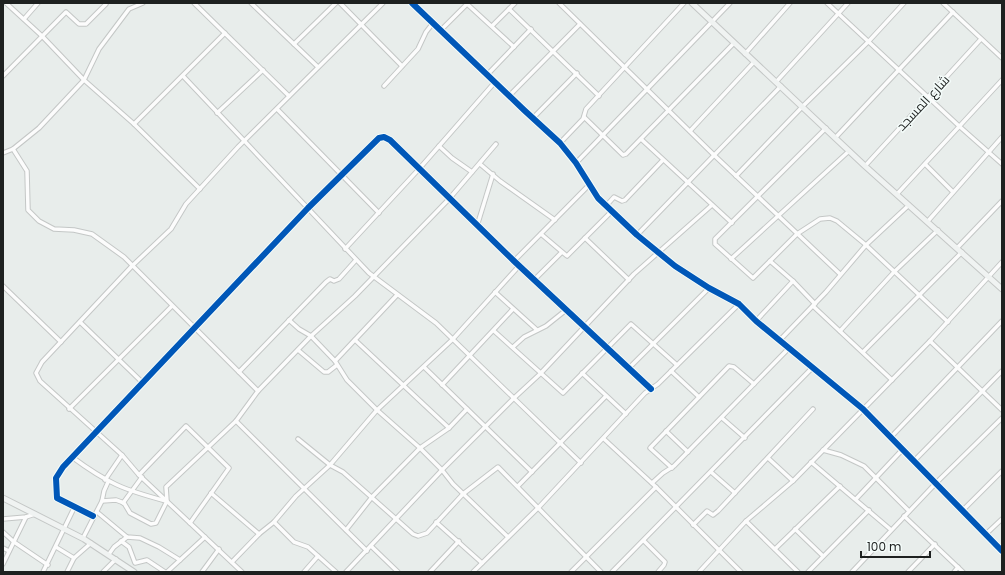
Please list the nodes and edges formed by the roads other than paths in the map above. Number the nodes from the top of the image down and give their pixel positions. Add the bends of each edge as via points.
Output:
1 (6, 3) edge
2 (38, 3) edge
3 (105, 3) edge
4 (143, 3) edge
5 (194, 3) edge
6 (251, 3) edge
7 (336, 3) edge
8 (340, 3) edge
9 (383, 3) edge
10 (412, 3) edge
11 (467, 3) edge
12 (515, 3) edge
13 (560, 3) edge
14 (684, 3) edge
15 (692, 3) edge
16 (730, 3) edge
17 (789, 3) edge
18 (827, 3) edge
19 (848, 3) edge
20 (904, 3) edge
21 (943, 3) edge
22 (509, 9) junction
23 (953, 12) junction
24 (838, 13) junction
25 (24, 19) junction
26 (712, 22) junction
27 (433, 23) junction
28 (580, 24) junction
29 (361, 25) junction
30 (492, 26) junction
31 (531, 29) junction
32 (440, 31) junction
33 (225, 33) junction
34 (42, 36) junction
35 (982, 39) junction
36 (869, 42) junction
37 (734, 43) junction
38 (294, 44) junction
39 (514, 47) junction
40 (554, 50) junction
41 (745, 54) junction
42 (1002, 58) edge
43 (754, 62) junction
44 (402, 66) junction
45 (318, 67) junction
46 (626, 68) junction
47 (899, 69) junction
48 (263, 70) junction
49 (577, 73) junction
50 (487, 75) junction
51 (3, 76) edge
52 (183, 76) junction
53 (84, 80) junction
54 (1002, 80) edge
55 (495, 82) junction
56 (776, 82) junction
57 (384, 86) dead end
58 (781, 86) junction
59 (648, 89) junction
60 (290, 96) junction
61 (508, 96) junction
62 (599, 96) junction
63 (928, 98) junction
64 (803, 106) junction
65 (277, 109) junction
66 (669, 109) junction
67 (217, 113) junction
68 (584, 117) junction
69 (533, 118) junction
70 (134, 124) junction
71 (959, 126) junction
72 (826, 128) junction
73 (690, 131) junction
74 (603, 135) junction
75 (836, 137) junction
76 (1002, 137) edge
77 (641, 139) junction
78 (244, 141) junction
79 (560, 143) junction
80 (496, 144) dead end
81 (439, 146) junction
82 (14, 149) junction
83 (849, 151) junction
84 (988, 152) junction
85 (3, 153) edge
86 (715, 156) junction
87 (663, 160) junction
88 (576, 163) junction
89 (480, 164) junction
90 (925, 164) junction
91 (1002, 164) edge
92 (865, 166) junction
93 (419, 169) junction
94 (472, 172) junction
95 (493, 174) junction
96 (341, 175) junction
97 (736, 176) junction
98 (689, 183) junction
99 (590, 185) junction
100 (200, 189) junction
101 (953, 192) junction
102 (898, 194) junction
103 (759, 197) junction
104 (449, 200) junction
105 (1002, 200) edge
106 (712, 205) junction
107 (909, 205) junction
108 (606, 206) junction
109 (308, 208) junction
110 (612, 211) junction
111 (379, 213) junction
112 (777, 215) junction
113 (555, 220) junction
114 (928, 221) junction
115 (732, 223) junction
116 (477, 226) junction
117 (938, 230) junction
118 (541, 234) junction
119 (797, 234) junction
120 (638, 235) junction
121 (585, 238) junction
122 (866, 245) junction
123 (958, 248) junction
124 (345, 249) junction
125 (962, 252) junction
126 (561, 253) junction
127 (659, 253) junction
128 (731, 259) junction
129 (356, 260) junction
130 (514, 261) junction
131 (770, 261) junction
132 (1002, 262) edge
133 (132, 266) junction
134 (519, 266) junction
135 (894, 272) junction
136 (840, 274) junction
137 (988, 276) junction
138 (374, 278) junction
139 (534, 280) junction
140 (629, 280) junction
141 (793, 281) junction
142 (3, 286) edge
143 (709, 288) junction
144 (1002, 289) edge
145 (495, 292) junction
146 (397, 295) junction
147 (920, 296) junction
148 (739, 304) junction
149 (814, 305) junction
150 (172, 306) junction
151 (513, 309) junction
152 (566, 310) junction
153 (289, 320) junction
154 (756, 321) junction
155 (1002, 321) edge
156 (80, 322) junction
157 (948, 322) junction
158 (585, 327) junction
159 (194, 328) junction
160 (537, 330) junction
161 (494, 331) junction
162 (840, 331) junction
163 (311, 336) junction
164 (452, 339) junction
165 (355, 340) junction
166 (780, 340) junction
167 (930, 341) junction
168 (60, 342) junction
169 (654, 343) junction
170 (607, 347) junction
171 (512, 348) junction
172 (790, 348) junction
173 (298, 350) junction
174 (863, 352) junction
175 (470, 356) junction
176 (119, 360) junction
177 (335, 361) junction
178 (337, 365) junction
179 (677, 365) junction
180 (424, 367) junction
181 (629, 368) junction
182 (813, 368) junction
183 (958, 368) junction
184 (671, 371) junction
185 (1002, 371) edge
186 (239, 372) junction
187 (582, 373) junction
188 (540, 374) junction
189 (892, 380) junction
190 (143, 383) junction
191 (754, 384) junction
192 (403, 385) junction
193 (442, 385) junction
194 (651, 389) junction
195 (258, 391) junction
196 (983, 392) junction
197 (606, 396) junction
198 (699, 397) junction
199 (513, 398) junction
200 (69, 409) junction
201 (467, 409) junction
202 (813, 409) dead end
203 (863, 409) junction
204 (377, 410) junction
205 (1002, 410) edge
206 (626, 414) junction
207 (722, 418) junction
208 (1002, 418) edge
209 (236, 421) junction
210 (485, 427) junction
211 (449, 428) junction
212 (666, 431) junction
213 (95, 432) junction
214 (891, 437) junction
215 (745, 438) junction
216 (298, 439) dead end
217 (604, 439) junction
218 (559, 442) junction
219 (209, 448) junction
220 (420, 448) junction
221 (903, 449) junction
222 (823, 450) junction
223 (688, 452) junction
224 (122, 455) junction
225 (72, 457) junction
226 (768, 458) junction
227 (914, 461) junction
228 (811, 462) junction
229 (581, 463) junction
230 (330, 465) junction
231 (672, 468) junction
232 (442, 470) junction
233 (1002, 471) edge
234 (532, 472) junction
235 (711, 472) junction
236 (141, 476) junction
237 (876, 477) junction
238 (106, 481) junction
239 (793, 481) junction
240 (936, 483) junction
241 (652, 484) junction
242 (518, 486) junction
243 (840, 486) junction
244 (656, 487) junction
245 (303, 489) junction
246 (132, 492) junction
247 (211, 493) junction
248 (463, 494) junction
249 (735, 494) junction
250 (3, 498) edge
251 (372, 498) junction
252 (856, 499) junction
253 (167, 501) junction
254 (102, 502) junction
255 (123, 503) junction
256 (539, 507) junction
257 (74, 508) junction
258 (676, 508) junction
259 (869, 510) junction
260 (909, 511) junction
261 (962, 511) junction
262 (96, 512) junction
263 (35, 513) junction
264 (93, 516) junction
265 (904, 516) junction
266 (26, 517) junction
267 (3, 519) edge
268 (1002, 519) edge
269 (397, 520) junction
270 (746, 521) junction
271 (274, 522) junction
272 (436, 522) junction
273 (190, 523) junction
274 (693, 525) junction
275 (64, 528) junction
276 (795, 529) junction
277 (890, 529) junction
278 (346, 530) junction
279 (3, 532) edge
280 (259, 534) junction
281 (986, 534) junction
282 (127, 537) junction
283 (205, 537) junction
284 (508, 537) junction
285 (83, 538) junction
286 (121, 540) junction
287 (459, 541) junction
288 (644, 541) junction
289 (14, 542) junction
290 (91, 543) junction
291 (935, 544) junction
292 (371, 546) junction
293 (56, 547) junction
294 (3, 548) edge
295 (218, 549) junction
296 (719, 549) junction
297 (775, 549) junction
298 (9, 551) junction
299 (367, 551) junction
300 (1002, 551) edge
301 (109, 554) junction
302 (318, 556) junction
303 (586, 556) junction
304 (823, 556) junction
305 (74, 558) junction
306 (116, 559) junction
307 (180, 560) junction
308 (232, 562) junction
309 (135, 563) junction
310 (482, 563) junction
311 (3, 564) edge
312 (48, 565) junction
313 (958, 567) junction
314 (171, 569) junction
315 (132, 571) edge
316 (43, 572) edge
317 (67, 572) edge
318 (103, 572) edge
319 (166, 572) edge
320 (176, 572) edge
321 (202, 572) edge
322 (242, 572) edge
323 (304, 572) edge
324 (336, 572) edge
325 (347, 572) edge
326 (398, 572) edge
327 (430, 572) edge
328 (474, 572) edge
329 (571, 572) edge
330 (601, 572) edge
331 (612, 572) edge
332 (658, 572) edge
333 (699, 572) edge
334 (740, 572) edge
335 (798, 572) edge
336 (808, 572) edge
337 (852, 572) edge
338 (908, 572) edge
339 (954, 572) edge
340 (963, 572) edge

1 - 25 street
2 - 25 street
3 - 34 street via 86,24 79,24 66,12
4 - 53 street via 129,9 99,49
5 - 33 street
6 - 38 street
7 - 38 street
8 - 29 street
9 - 29 street
10 - 27 street
11 - 30 street
11 - 32 street
12 - 22 street
13 - 28 street
14 - 46 street
15 - 26 street
16 - 26 street
17 - 41 street
18 - 24 street
19 - 24 street
20 - 36 street
21 - 23 street
22 - 30 street
22 - 31 street
23 - 35 street
23 - 47 street
24 - 36 street
24 - 56 street
25 - 34 street
26 - 37 street
26 - 59 street
27 - 32 street
27 - 44 street via 418,49
28 - 40 street
28 - 46 street
29 - 44 street
29 - 45 street
30 - 39 street
31 - 39 street
31 - 40 street
32 - 50 street
33 - 48 street
33 - 52 street
34 - 51 street
34 - 53 street
35 - 42 street
35 - 63 street, شارع المسجد
36 - 47 street
36 - 64 street
37 - 41 street
37 - 66 street
38 - 45 street
39 - 50 street
40 - 49 street
40 - 61 street
41 - 43 street
43 - 56 street
43 - 73 street
44 - 57 street
45 - 60 street
46 - 59 street
46 - 62 street
47 - 63 street
47 - 75 street
48 - 60 street
48 - 67 street
49 - 62 street
49 - 69 street
50 - 55 street
52 - 67 street
52 - 70 street
53 - 70 street
53 - 82 street via 39,128
54 - 71 street
55 - 61 street
55 - 81 street
56 - 58 street
58 - 64 street
58 - 86 street
59 - 66 street
59 - 74 street
60 - 65 street
61 - 69 street
62 - 68 street via 584,111
63 - 71 street
63 - 92 street, شارع المسجد
64 - 72 street
64 - 97 street
65 - 78 street
65 - 96 street
66 - 73 street
66 - 77 street
67 - 78 street
68 - 74 street
68 - 79 street
69 - 79 street
70 - 100 street
71 - 84 street
71 - 90 street
72 - 75 street
72 - 103 street
73 - 86 street
74 - 77 street via 623,155
74 - 88 street
75 - 83 street
76 - 84 street
77 - 87 street
78 - 100 street
78 - 109 street
79 - 88 street
80 - 89 street
81 - 93 street
81 - 94 street
82 - 85 street
82 - 133 street via 26,171 28,210 39,221 54,229 92,234 124,257
83 - 92 street
83 - 112 street
84 - 91 street
84 - 101 street
86 - 97 street
86 - 98 street
87 - 98 street
87 - 108 street via 625,200 614,197
88 - 99 street
89 - 94 street
89 - 95 street
90 - 101 street
90 - 102 street
92 - 102 street
93 - 96 street via 384,137 375,140
93 - 104 street
93 - 111 street
94 - 104 street
95 - 113 street
95 - 116 street
96 - 109 street
96 - 111 street
97 - 103 street
98 - 106 street
98 - 120 street
99 - 108 street
99 - 113 street
100 - 133 street via 186,204 171,229
101 - 114 street
102 - 107 street
103 - 112 street
103 - 115 street
104 - 116 street
104 - 138 street
105 - 123 street
106 - 115 street
106 - 127 street
107 - 114 street
107 - 122 street
108 - 110 street
109 - 124 street
109 - 159 street
110 - 120 street
110 - 121 street
111 - 124 street
112 - 119 street
112 - 128 street
113 - 118 street
114 - 117 street
115 - 128 street via 714,241
116 - 130 street
117 - 123 street
117 - 135 street
118 - 126 street
118 - 130 street
119 - 122 street via 820,219 830,218
119 - 131 street
119 - 136 street
120 - 127 street
121 - 126 street via 567,256
121 - 140 street
122 - 135 street
122 - 136 street
123 - 125 street
124 - 129 street
125 - 137 street
125 - 147 street
126 - 139 street
127 - 140 street
127 - 143 street
128 - 131 street via 753,278
129 - 138 street
129 - 153 street via 339,279 330,279 326,282
130 - 134 street
131 - 141 street
132 - 137 street
133 - 150 street
133 - 156 street
134 - 139 street
134 - 145 street
135 - 147 street
135 - 162 street
136 - 149 street
137 - 144 street
137 - 157 street
138 - 146 street
138 - 163 street
139 - 152 street
140 - 158 street
141 - 149 street
141 - 154 street
142 - 168 street
143 - 148 street
143 - 169 street
145 - 151 street
145 - 164 street
146 - 164 street via 429,317
146 - 165 street
147 - 157 street
147 - 174 street
148 - 154 street
148 - 179 street
149 - 162 street
149 - 166 street
150 - 159 street
150 - 176 street
151 - 160 street
151 - 161 street
152 - 158 street
152 - 160 street
153 - 163 street
153 - 186 street
154 - 166 street
155 - 183 street
156 - 168 street
156 - 176 street
157 - 167 street
158 - 170 street
158 - 188 street
159 - 186 street
159 - 190 street
160 - 171 street
161 - 171 street
161 - 175 street
162 - 174 street
163 - 173 street
163 - 177 street
164 - 175 street
164 - 180 street
165 - 177 street
165 - 192 street
166 - 172 street
167 - 183 street
167 - 189 street
168 - 200 street via 36,373 40,381
169 - 170 street via 632,324
169 - 179 street
169 - 181 street
170 - 181 street
170 - 187 street
171 - 188 street
172 - 182 street
172 - 191 street
173 - 178 street via 324,372
173 - 195 street
174 - 189 street
175 - 193 street
175 - 199 street
176 - 190 street
176 - 200 street
177 - 178 street
178 - 204 street
179 - 184 street
180 - 192 street
180 - 193 street
181 - 194 street
182 - 203 street
182 - 215 street
183 - 196 street
183 - 214 street
184 - 194 street
184 - 198 street
185 - 196 street
186 - 195 street
187 - 188 street via 562,393
187 - 197 street
188 - 199 street
189 - 203 street
190 - 213 street
191 - 198 street via 731,366
191 - 207 street
192 - 204 street
192 - 211 street
193 - 201 street
194 - 206 street
195 - 209 street
196 - 205 street
196 - 227 street
197 - 206 street
197 - 218 street
198 - 212 street
199 - 210 street
199 - 218 street
200 - 213 street
201 - 210 street
201 - 211 street
202 - 226 street
203 - 214 street
203 - 222 street
204 - 220 street
204 - 230 street
206 - 217 street
207 - 215 street
207 - 223 street
208 - 240 street
209 - 219 street
209 - 245 street
210 - 232 street
210 - 234 street
211 - 220 street
212 - 223 street
212 - 231 street via 650,449
213 - 224 street
213 - 225 street
214 - 221 street
215 - 235 street
216 - 230 street
217 - 229 street
217 - 241 street
218 - 229 street
218 - 234 street
219 - 236 street via 186,426
219 - 247 street via 229,468
219 - 253 street via 166,487
220 - 232 street
220 - 251 street
221 - 227 street
221 - 237 street
222 - 228 street
222 - 237 street via 864,466
223 - 231 street
224 - 236 street
224 - 238 street
225 - 238 street
225 - 257 street via 56,478 57,498
226 - 239 street
226 - 249 street
227 - 240 street
228 - 239 street
228 - 243 street
229 - 256 street
230 - 245 street
230 - 251 street via 344,472
231 - 241 street
232 - 248 street
232 - 269 street
233 - 261 street
234 - 242 street
235 - 249 street
235 - 258 street
236 - 246 street
236 - 253 street
237 - 252 street
237 - 260 street
238 - 246 street
238 - 254 street
239 - 270 street
240 - 260 street
240 - 261 street
241 - 244 street
242 - 248 street via 497,467
242 - 256 street
243 - 252 street
243 - 276 street
244 - 258 street
244 - 303 street
245 - 271 street
245 - 278 street
246 - 253 street
246 - 255 street
247 - 273 street
247 - 280 street
248 - 272 street
248 - 284 street
249 - 274 street via 714,515 707,511
250 - 263 street
251 - 269 street
251 - 278 street
252 - 259 street
253 - 255 street via 156,523 153,524 130,513
253 - 273 street
254 - 255 street via 116,500
254 - 262 street
256 - 284 street
256 - 303 street
257 - 264 street
257 - 275 street
258 - 274 street
258 - 288 street
259 - 277 street
259 - 304 street
260 - 265 street
261 - 281 street
262 - 264 street
262 - 282 street
263 - 266 street
263 - 275 street
264 - 285 street
265 - 277 street
265 - 291 street
266 - 267 street
266 - 289 street
268 - 281 street
269 - 272 street via 418,536 427,533
269 - 292 street
270 - 296 street
270 - 297 street
271 - 280 street
271 - 302 street via 294,542 304,544
272 - 287 street
273 - 283 street
274 - 296 street
275 - 285 street
275 - 293 street
276 - 297 street
276 - 304 street
277 - 337 street
278 - 299 street
279 - 289 street
280 - 308 street
281 - 300 street
282 - 286 street
282 - 307 street via 140,538
283 - 295 street
283 - 307 street
284 - 310 street
285 - 290 street
286 - 301 street
286 - 309 street via 129,547
287 - 310 street
287 - 327 street
288 - 331 street
288 - 332 street via 665,562
289 - 298 street
289 - 312 street
290 - 301 street
290 - 305 street
291 - 313 street
291 - 338 street
292 - 299 street
292 - 326 street
293 - 305 street
293 - 312 street
294 - 298 street
295 - 308 street
295 - 321 street
296 - 333 street
296 - 334 street
297 - 335 street
298 - 311 street
299 - 325 street
301 - 306 street
302 - 323 street
302 - 324 street
303 - 329 street
303 - 330 street
304 - 336 street
305 - 317 street
306 - 315 street
306 - 318 street
307 - 314 street
308 - 322 street
309 - 315 street
309 - 319 street via 147,560
310 - 328 street
312 - 316 street
313 - 339 street
313 - 340 street
314 - 319 street
314 - 320 street

